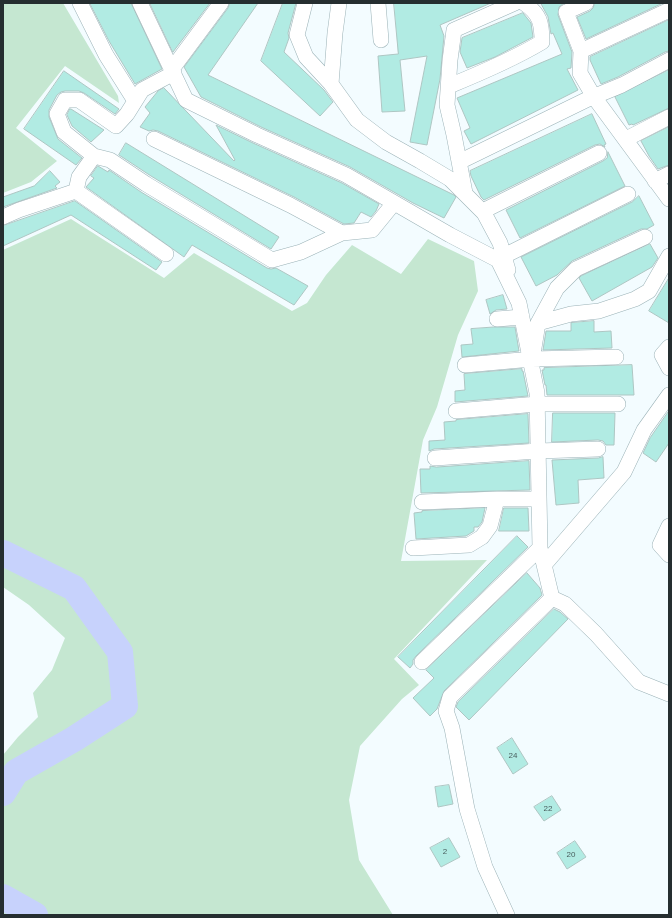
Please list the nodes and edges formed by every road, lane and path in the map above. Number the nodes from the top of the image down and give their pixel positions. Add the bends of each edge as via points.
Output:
1 (80, 3) edge
2 (140, 3) edge
3 (221, 3) edge
4 (305, 3) edge
5 (339, 3) edge
6 (378, 3) edge
7 (515, 3) edge
8 (524, 3) edge
9 (586, 3) edge
10 (564, 8) edge
11 (669, 10) edge
12 (381, 40) dead end
13 (581, 51) junction
14 (669, 60) edge
15 (173, 71) junction
16 (331, 84) junction
17 (449, 86) junction
18 (594, 97) junction
19 (135, 101) junction
20 (669, 117) edge
21 (154, 139) dead end
22 (626, 139) junction
23 (600, 153) dead end
24 (94, 156) junction
25 (459, 162) junction
26 (669, 174) edge
27 (655, 181) junction
28 (76, 191) junction
29 (465, 194) junction
30 (628, 194) dead end
31 (669, 199) edge
32 (394, 203) junction
33 (483, 211) junction
34 (3, 217) edge
35 (342, 233) junction
36 (645, 236) dead end
37 (166, 254) dead end
38 (504, 256) junction
39 (669, 256) edge
40 (520, 310) junction
41 (498, 319) dead end
42 (538, 323) junction
43 (669, 347) edge
44 (616, 357) dead end
45 (531, 359) junction
46 (465, 365) dead end
47 (669, 368) edge
48 (669, 395) edge
49 (537, 404) junction
50 (618, 404) dead end
51 (456, 411) dead end
52 (598, 449) dead end
53 (538, 451) junction
54 (434, 458) dead end
55 (497, 499) junction
56 (539, 499) junction
57 (422, 502) dead end
58 (669, 526) edge
59 (412, 548) dead end
60 (540, 548) junction
61 (669, 555) edge
62 (544, 565) junction
63 (552, 598) junction
64 (422, 662) dead end
65 (669, 694) edge
66 (507, 915) edge

1 - 19 street via 106,55
2 - 15 street
3 - 15 street
4 - 16 street via 297,35 306,57
5 - 16 street
6 - 12 street
7 - 17 street via 454,30
8 - 17 street via 533,9 542,24 542,42 497,66
9 - 10 street
10 - 13 street
11 - 13 street
13 - 18 street via 580,73
14 - 18 street
15 - 19 street via 142,90
15 - 32 street via 186,100 346,175
16 - 29 street via 357,120 386,142 450,179
17 - 25 street via 447,105
18 - 22 street
18 - 25 street
19 - 24 street via 116,126 79,100 65,100 57,114 64,132
20 - 22 street
21 - 35 street
22 - 27 street
23 - 33 street
24 - 28 street via 79,177
24 - 35 street via 110,160 272,260 300,252
25 - 29 street
26 - 27 street
27 - 31 street
28 - 34 street
28 - 37 street
29 - 33 street
30 - 38 street
32 - 35 street via 372,230
32 - 40 street via 498,260
33 - 38 street
36 - 42 street via 576,269 557,288
38 - 40 street
39 - 42 street via 649,291 635,299 599,311 571,314
40 - 41 street
40 - 45 street
42 - 45 street
43 - 47 street via 662,355
44 - 45 street
45 - 46 street
45 - 49 street
48 - 62 street via 644,430 624,472
49 - 50 street
49 - 51 street
49 - 53 street
52 - 53 street
53 - 54 street
53 - 56 street
55 - 56 street
55 - 57 street
55 - 59 street via 490,526 482,537 468,545
56 - 60 street
58 - 61 street via 660,545
60 - 62 street
60 - 64 street
62 - 63 street
63 - 65 street via 565,604 639,682
63 - 66 street via 450,697 446,711 452,728 467,809 485,867

